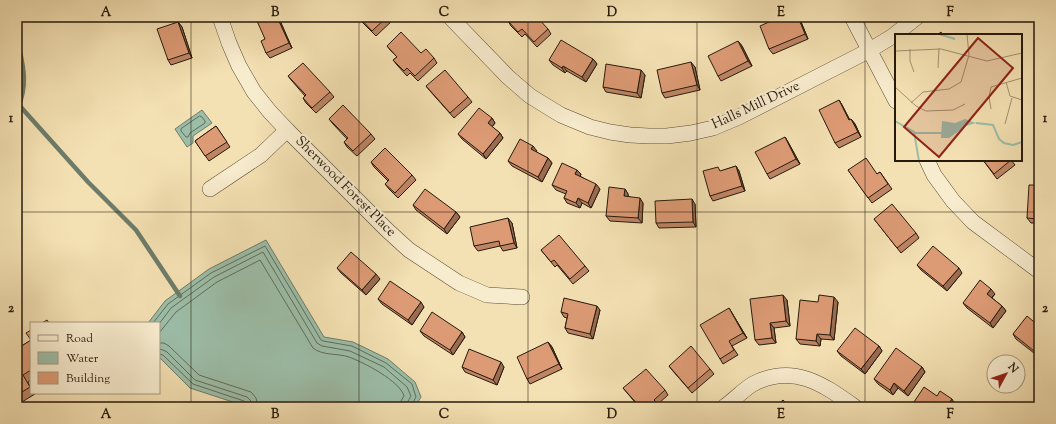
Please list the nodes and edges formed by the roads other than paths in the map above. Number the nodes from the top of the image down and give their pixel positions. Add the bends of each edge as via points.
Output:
1 (220, 17) edge
2 (450, 17) edge
3 (852, 17) edge
4 (916, 17) edge
5 (895, 34) edge
6 (895, 34) edge
7 (870, 50) junction
8 (895, 99) edge
9 (287, 130) junction
10 (927, 161) edge
11 (210, 189) dead end
12 (1039, 271) edge
13 (522, 297) dead end
14 (724, 407) edge
15 (855, 407) edge

1 - 9 street, Sherwood Forest Place via 239,66 254,92
2 - 7 street, Halls Mill Drive via 530,96 561,115 590,127 630,135 668,136 713,128
3 - 7 street
4 - 5 street, Halls Mill Drive
6 - 7 street, Halls Mill Drive
7 - 8 street
9 - 11 street via 260,156
9 - 13 street, Sherwood Forest Place via 409,250 473,290 487,295
10 - 12 street via 953,201 973,222
14 - 15 street via 752,385 778,376 805,377 820,383

